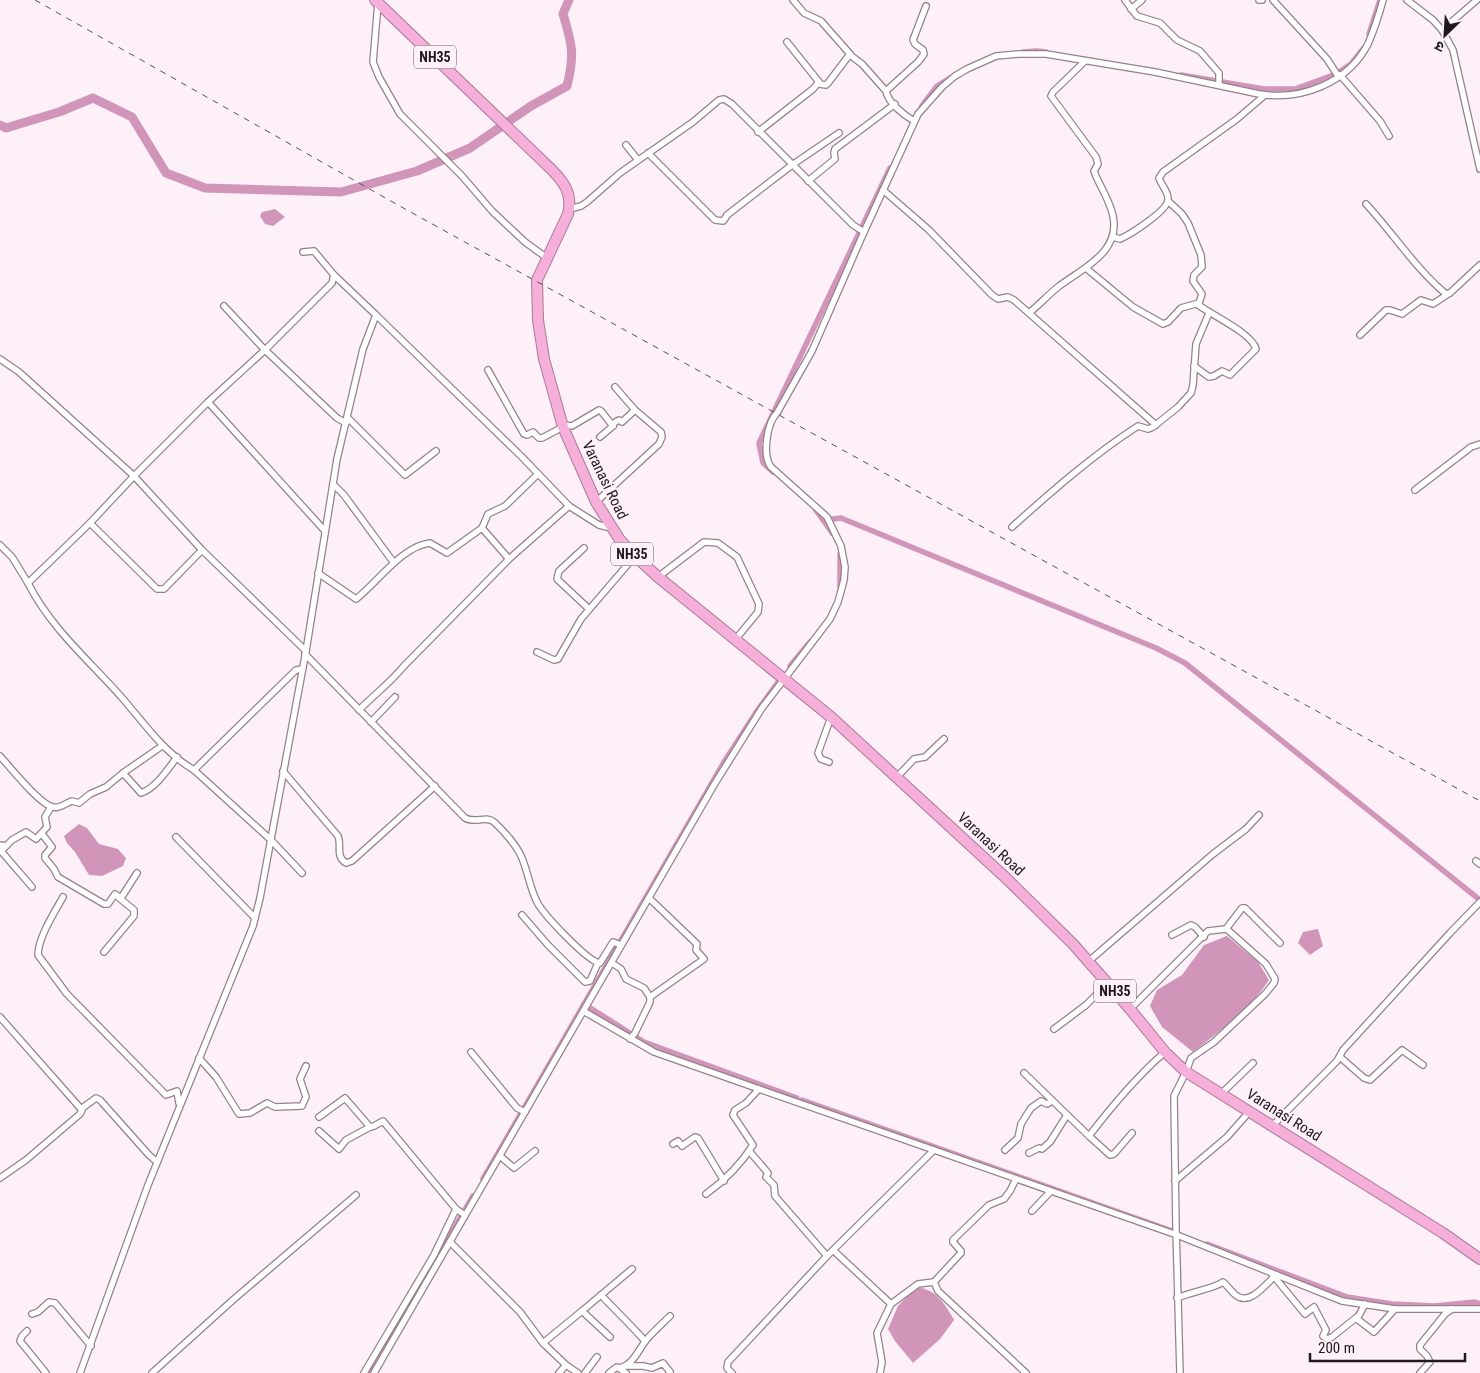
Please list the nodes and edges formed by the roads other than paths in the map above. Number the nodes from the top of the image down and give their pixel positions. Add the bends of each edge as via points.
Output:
1 (793, 0) edge
2 (1125, 0) edge
3 (1142, 0) edge
4 (1273, 0) edge
5 (1383, 0) edge
6 (1406, 0) edge
7 (1477, 0) edge
8 (376, 2) edge
9 (926, 6) dead end
10 (1131, 9) junction
11 (1442, 30) junction
12 (787, 42) dead end
13 (850, 55) junction
14 (1085, 61) junction
15 (1337, 74) junction
16 (1219, 82) junction
17 (819, 84) junction
18 (886, 91) junction
19 (1265, 95) junction
20 (894, 104) junction
21 (913, 120) junction
22 (758, 132) junction
23 (839, 133) dead end
24 (1389, 136) dead end
25 (626, 145) dead end
26 (648, 153) junction
27 (638, 160) junction
28 (792, 166) junction
29 (1480, 170) edge
30 (808, 181) junction
31 (883, 190) junction
32 (1168, 201) junction
33 (1366, 204) dead end
34 (569, 209) junction
35 (860, 230) junction
36 (1113, 237) junction
37 (303, 252) dead end
38 (547, 258) junction
39 (1480, 264) edge
40 (1087, 269) junction
41 (334, 275) junction
42 (1448, 294) junction
43 (1197, 304) junction
44 (224, 306) dead end
45 (1029, 313) junction
46 (1209, 313) junction
47 (376, 315) junction
48 (1360, 335) dead end
49 (265, 350) junction
50 (0, 359) edge
51 (1194, 366) junction
52 (488, 370) dead end
53 (615, 388) dead end
54 (208, 402) junction
55 (635, 410) junction
56 (347, 421) junction
57 (1156, 425) junction
58 (562, 426) junction
59 (613, 426) junction
60 (600, 436) dead end
61 (1480, 444) edge
62 (436, 451) dead end
63 (538, 474) junction
64 (134, 476) junction
65 (333, 484) junction
66 (1415, 490) dead end
67 (596, 502) junction
68 (569, 506) junction
69 (90, 523) junction
70 (1012, 527) dead end
71 (482, 528) junction
72 (611, 528) junction
73 (325, 531) junction
74 (0, 546) edge
75 (584, 548) dead end
76 (202, 550) junction
77 (635, 556) junction
78 (509, 559) junction
79 (394, 562) junction
80 (318, 573) junction
81 (658, 577) junction
82 (28, 583) junction
83 (590, 609) junction
84 (735, 640) junction
85 (537, 652) dead end
86 (305, 653) junction
87 (302, 668) junction
88 (781, 677) junction
89 (395, 697) dead end
90 (360, 710) junction
91 (831, 717) junction
92 (371, 722) junction
93 (944, 739) dead end
94 (162, 746) junction
95 (0, 756) edge
96 (177, 757) junction
97 (829, 762) dead end
98 (194, 770) junction
99 (283, 771) junction
100 (123, 773) junction
101 (896, 778) junction
102 (434, 786) junction
103 (51, 807) junction
104 (1259, 815) dead end
105 (42, 834) junction
106 (176, 837) dead end
107 (271, 840) junction
108 (3, 846) edge
109 (137, 873) dead end
110 (302, 874) dead end
111 (32, 887) dead end
112 (115, 894) junction
113 (63, 897) dead end
114 (649, 898) junction
115 (1479, 903) edge
116 (522, 916) dead end
117 (255, 918) junction
118 (1226, 929) junction
119 (1172, 936) dead end
120 (1204, 937) junction
121 (1280, 943) dead end
122 (619, 944) junction
123 (104, 952) dead end
124 (1089, 962) junction
125 (598, 963) junction
126 (612, 963) junction
127 (1108, 983) junction
128 (650, 998) junction
129 (586, 1008) junction
130 (1130, 1009) junction
131 (0, 1017) edge
132 (1054, 1029) dead end
133 (633, 1036) junction
134 (471, 1052) dead end
135 (1165, 1052) junction
136 (1340, 1057) junction
137 (199, 1058) junction
138 (1253, 1063) dead end
139 (1423, 1065) dead end
140 (306, 1066) dead end
141 (1186, 1072) junction
142 (1024, 1073) dead end
143 (759, 1088) junction
144 (1221, 1094) junction
145 (1052, 1101) junction
146 (180, 1105) junction
147 (82, 1109) junction
148 (1250, 1111) junction
149 (524, 1112) junction
150 (1067, 1115) junction
151 (319, 1117) dead end
152 (1272, 1126) junction
153 (370, 1127) junction
154 (319, 1131) dead end
155 (1132, 1134) dead end
156 (1089, 1136) junction
157 (673, 1144) dead end
158 (934, 1150) junction
159 (1005, 1150) dead end
160 (536, 1151) dead end
161 (750, 1152) junction
162 (1028, 1154) dead end
163 (500, 1156) junction
164 (158, 1162) junction
165 (0, 1178) edge
166 (1016, 1179) junction
167 (724, 1181) junction
168 (1175, 1181) junction
169 (1050, 1192) junction
170 (706, 1194) dead end
171 (356, 1195) dead end
172 (456, 1209) junction
173 (1032, 1211) dead end
174 (464, 1214) junction
175 (1176, 1232) junction
176 (450, 1242) junction
177 (834, 1250) junction
178 (827, 1256) junction
179 (1480, 1260) edge
180 (632, 1269) dead end
181 (1272, 1274) junction
182 (934, 1282) junction
183 (601, 1294) junction
184 (1177, 1298) junction
185 (891, 1304) junction
186 (1365, 1304) junction
187 (1395, 1308) junction
188 (1452, 1309) junction
189 (1480, 1310) edge
190 (582, 1311) junction
191 (32, 1314) dead end
192 (670, 1316) dead end
193 (1357, 1317) junction
194 (27, 1331) dead end
195 (610, 1336) dead end
196 (645, 1341) junction
197 (543, 1343) junction
198 (91, 1346) junction
199 (597, 1357) dead end
200 (566, 1365) junction
201 (627, 1366) junction
202 (620, 1368) junction
203 (46, 1373) edge
204 (80, 1373) edge
205 (152, 1373) edge
206 (364, 1373) edge
207 (374, 1373) edge
208 (559, 1373) edge
209 (578, 1373) edge
210 (585, 1373) edge
211 (609, 1373) edge
212 (626, 1373) edge
213 (669, 1373) edge
214 (732, 1373) edge
215 (880, 1373) edge
216 (1026, 1373) edge
217 (1180, 1373) edge
218 (1420, 1373) edge

1 - 13 street via 804,13 821,21
2 - 10 street
3 - 10 street
4 - 15 street
5 - 15 street via 1367,45 1353,63
6 - 11 street
7 - 11 street
8 - 34 highway, NH35 via 564,183 570,197
8 - 38 street via 374,66 400,114 492,211 524,242
9 - 18 street via 913,40 924,54
10 - 16 street via 1139,18 1157,21 1177,40 1200,51 1216,68
11 - 29 street via 1456,58
12 - 17 street
13 - 17 street via 826,85
13 - 18 street
14 - 16 street
14 - 21 street via 1038,53 996,56 952,78
14 - 36 street via 1051,96 1096,157 1098,164 1094,171 1114,217
15 - 19 street via 1303,93
15 - 24 street via 1380,121
16 - 19 street
17 - 22 street
18 - 20 street
19 - 32 street via 1160,175
20 - 21 street
20 - 30 street via 835,149 835,159
21 - 31 street
22 - 26 street via 729,102 721,99
22 - 28 street
23 - 28 street
25 - 27 street
26 - 27 street
26 - 28 street via 714,220 723,221
27 - 34 street via 587,202
28 - 30 street
30 - 35 street
31 - 35 street
31 - 45 street via 992,295 998,299 1011,298
32 - 36 street via 1128,235 1120,239
32 - 43 street via 1185,219 1201,255 1202,267 1193,278 1202,294
33 - 42 street via 1396,241
34 - 38 highway, NH35
35 - 88 street via 812,351 772,419 766,441 771,468 828,519 840,543 844,563 844,580 838,602 826,627
36 - 40 street
37 - 41 street via 314,252
38 - 58 highway, Varanasi Road / NH35 via 537,280 536,296 541,342
39 - 42 street
40 - 43 street via 1133,307 1163,324 1181,308
40 - 45 street via 1058,287
41 - 47 street
41 - 49 street via 332,283
42 - 48 street via 1433,304 1421,300 1404,313 1386,310
43 - 46 street
44 - 49 street
45 - 57 street
46 - 51 street via 1196,344
46 - 51 street via 1242,334 1256,349 1230,375 1222,371 1209,377
47 - 56 street via 363,349
47 - 63 street
49 - 54 street
49 - 56 street via 337,418
50 - 64 street via 19,372
51 - 57 street via 1191,393
52 - 58 street via 524,434 533,432 542,438
53 - 55 street
54 - 64 street
54 - 73 street
55 - 59 street
55 - 67 street via 661,432 661,440
56 - 62 street via 405,475
56 - 65 street
57 - 70 street via 1148,429 1138,426 1132,429 1066,479
58 - 59 street via 572,426 599,410
58 - 67 highway, Varanasi Road / NH35
59 - 60 street
61 - 66 street via 1471,447
63 - 68 street
63 - 71 street via 505,506 488,514
64 - 69 street
64 - 76 street
65 - 73 street
65 - 79 street
67 - 72 highway, Varanasi Road / NH35
68 - 72 street via 599,525
68 - 78 street
69 - 76 street via 157,589 164,589
69 - 82 street
71 - 78 street
71 - 79 street via 447,553 426,543
72 - 77 highway, Varanasi Road / NH35
73 - 80 street
74 - 82 street via 12,557
75 - 83 street via 558,571 557,579
76 - 86 street
77 - 81 highway, Varanasi Road / NH35
77 - 83 street
78 - 90 street
79 - 80 street via 356,599
80 - 86 street
81 - 84 highway, Varanasi Road / NH35
81 - 84 street via 704,542 718,543 737,557 759,609
82 - 94 street via 73,647
83 - 85 street via 558,659
84 - 88 highway, Varanasi Road / NH35
86 - 87 street
86 - 90 street
87 - 98 street via 296,670
87 - 99 street
88 - 91 highway, Varanasi Road / NH35
88 - 114 street
89 - 92 street
90 - 92 street
91 - 97 street via 818,753 821,759
91 - 101 highway, Varanasi Road / NH35
92 - 102 street
93 - 101 street via 924,757 914,759
94 - 96 street
94 - 100 street
95 - 103 street via 27,788
96 - 98 street
96 - 100 street via 162,777 142,793
98 - 107 street
99 - 102 street via 338,836 339,855 346,862 352,861
99 - 107 street
100 - 103 street via 79,803 72,801 58,808
101 - 124 highway, Varanasi Road / NH35 via 1007,879
102 - 125 street via 469,820 489,819 494,822 522,856 541,908 582,952
103 - 105 street via 45,817 47,827
104 - 124 street via 1246,830 1213,854
105 - 108 street via 36,839 26,832
105 - 112 street via 52,847 45,858 61,879 104,904 108,904
106 - 117 street
107 - 110 street
107 - 117 street
108 - 111 street via 2,851
109 - 112 street via 121,898
112 - 123 street via 134,910 134,916
113 - 146 street via 40,944 38,956 68,994 166,1095 177,1091
114 - 122 street
114 - 128 street via 697,944 696,950 704,959
115 - 136 street
116 - 125 street via 585,982 592,979
117 - 137 street
118 - 120 street via 1208,931
118 - 121 street via 1245,908
118 - 141 street via 1266,964 1275,980 1265,994 1214,1042 1191,1058
119 - 120 street via 1191,925
120 - 130 street
122 - 125 street via 611,943
122 - 126 street
124 - 127 highway, Varanasi Road / NH35
126 - 128 street via 621,969 626,979 644,988
126 - 129 street
127 - 130 highway, Varanasi Road / NH35
127 - 132 street
128 - 133 street
129 - 133 street
129 - 149 street
130 - 135 highway, Varanasi Road / NH35
131 - 147 street
133 - 143 street via 654,1052
134 - 149 street via 517,1108
135 - 141 highway, Varanasi Road / NH35
135 - 156 street via 1146,1068
136 - 139 street via 1370,1080 1402,1050
136 - 152 street
137 - 140 street via 216,1077 238,1114 250,1113 267,1103 275,1107 302,1106 306,1097 300,1079
137 - 146 street
138 - 144 street
141 - 144 highway, Varanasi Road / NH35
141 - 168 street via 1174,1096
142 - 145 street
143 - 158 street
143 - 161 street via 733,1115 752,1142
144 - 148 highway, Varanasi Road / NH35
145 - 150 street
145 - 159 street via 1046,1104 1041,1101 1031,1108 1019,1126 1018,1138
146 - 164 street
147 - 164 street via 96,1098 100,1100 148,1155
147 - 165 street via 26,1160
148 - 152 highway, Varanasi Road / NH35
148 - 168 street via 1227,1137
149 - 163 street
150 - 156 street
150 - 162 street via 1050,1142
151 - 153 street via 345,1098
152 - 179 highway, Varanasi Road / NH35 via 1443,1233
153 - 154 street via 346,1140 339,1149
153 - 172 street via 383,1121
155 - 156 street via 1110,1155
157 - 167 street via 678,1141 682,1146 698,1138
158 - 166 street
158 - 177 street
160 - 163 street via 514,1168
161 - 167 street
161 - 178 street via 768,1173 766,1177 774,1185 775,1196
163 - 174 street
164 - 198 street
166 - 169 street
166 - 182 street via 1004,1199 988,1205 955,1238 953,1242 961,1251
167 - 170 street
168 - 175 street
169 - 173 street
169 - 175 street
171 - 205 street
172 - 174 street
172 - 206 street via 434,1255
174 - 176 street
175 - 181 street
175 - 184 street
176 - 197 street via 520,1312
176 - 207 street
177 - 178 street
177 - 185 street
178 - 214 street via 728,1362
180 - 183 street
181 - 184 street via 1250,1298 1236,1296 1223,1282
181 - 186 street via 1342,1301
181 - 193 street via 1305,1314 1314,1308 1326,1330 1323,1336 1327,1339
182 - 185 street via 918,1284
182 - 216 street via 938,1291
183 - 190 street
183 - 196 street
184 - 217 street
185 - 215 street via 877,1333 882,1362
186 - 187 street
186 - 193 street
187 - 188 street
187 - 193 street via 1374,1332
188 - 189 street
188 - 218 street via 1420,1345 1430,1362
190 - 195 street
190 - 197 street
191 - 198 street via 49,1302 55,1303
192 - 196 street
194 - 203 street via 20,1342
196 - 201 street
197 - 200 street
198 - 204 street
199 - 210 street
200 - 208 street
200 - 209 street
201 - 202 street
201 - 213 street via 652,1368 664,1363
202 - 211 street via 615,1367
202 - 212 street

